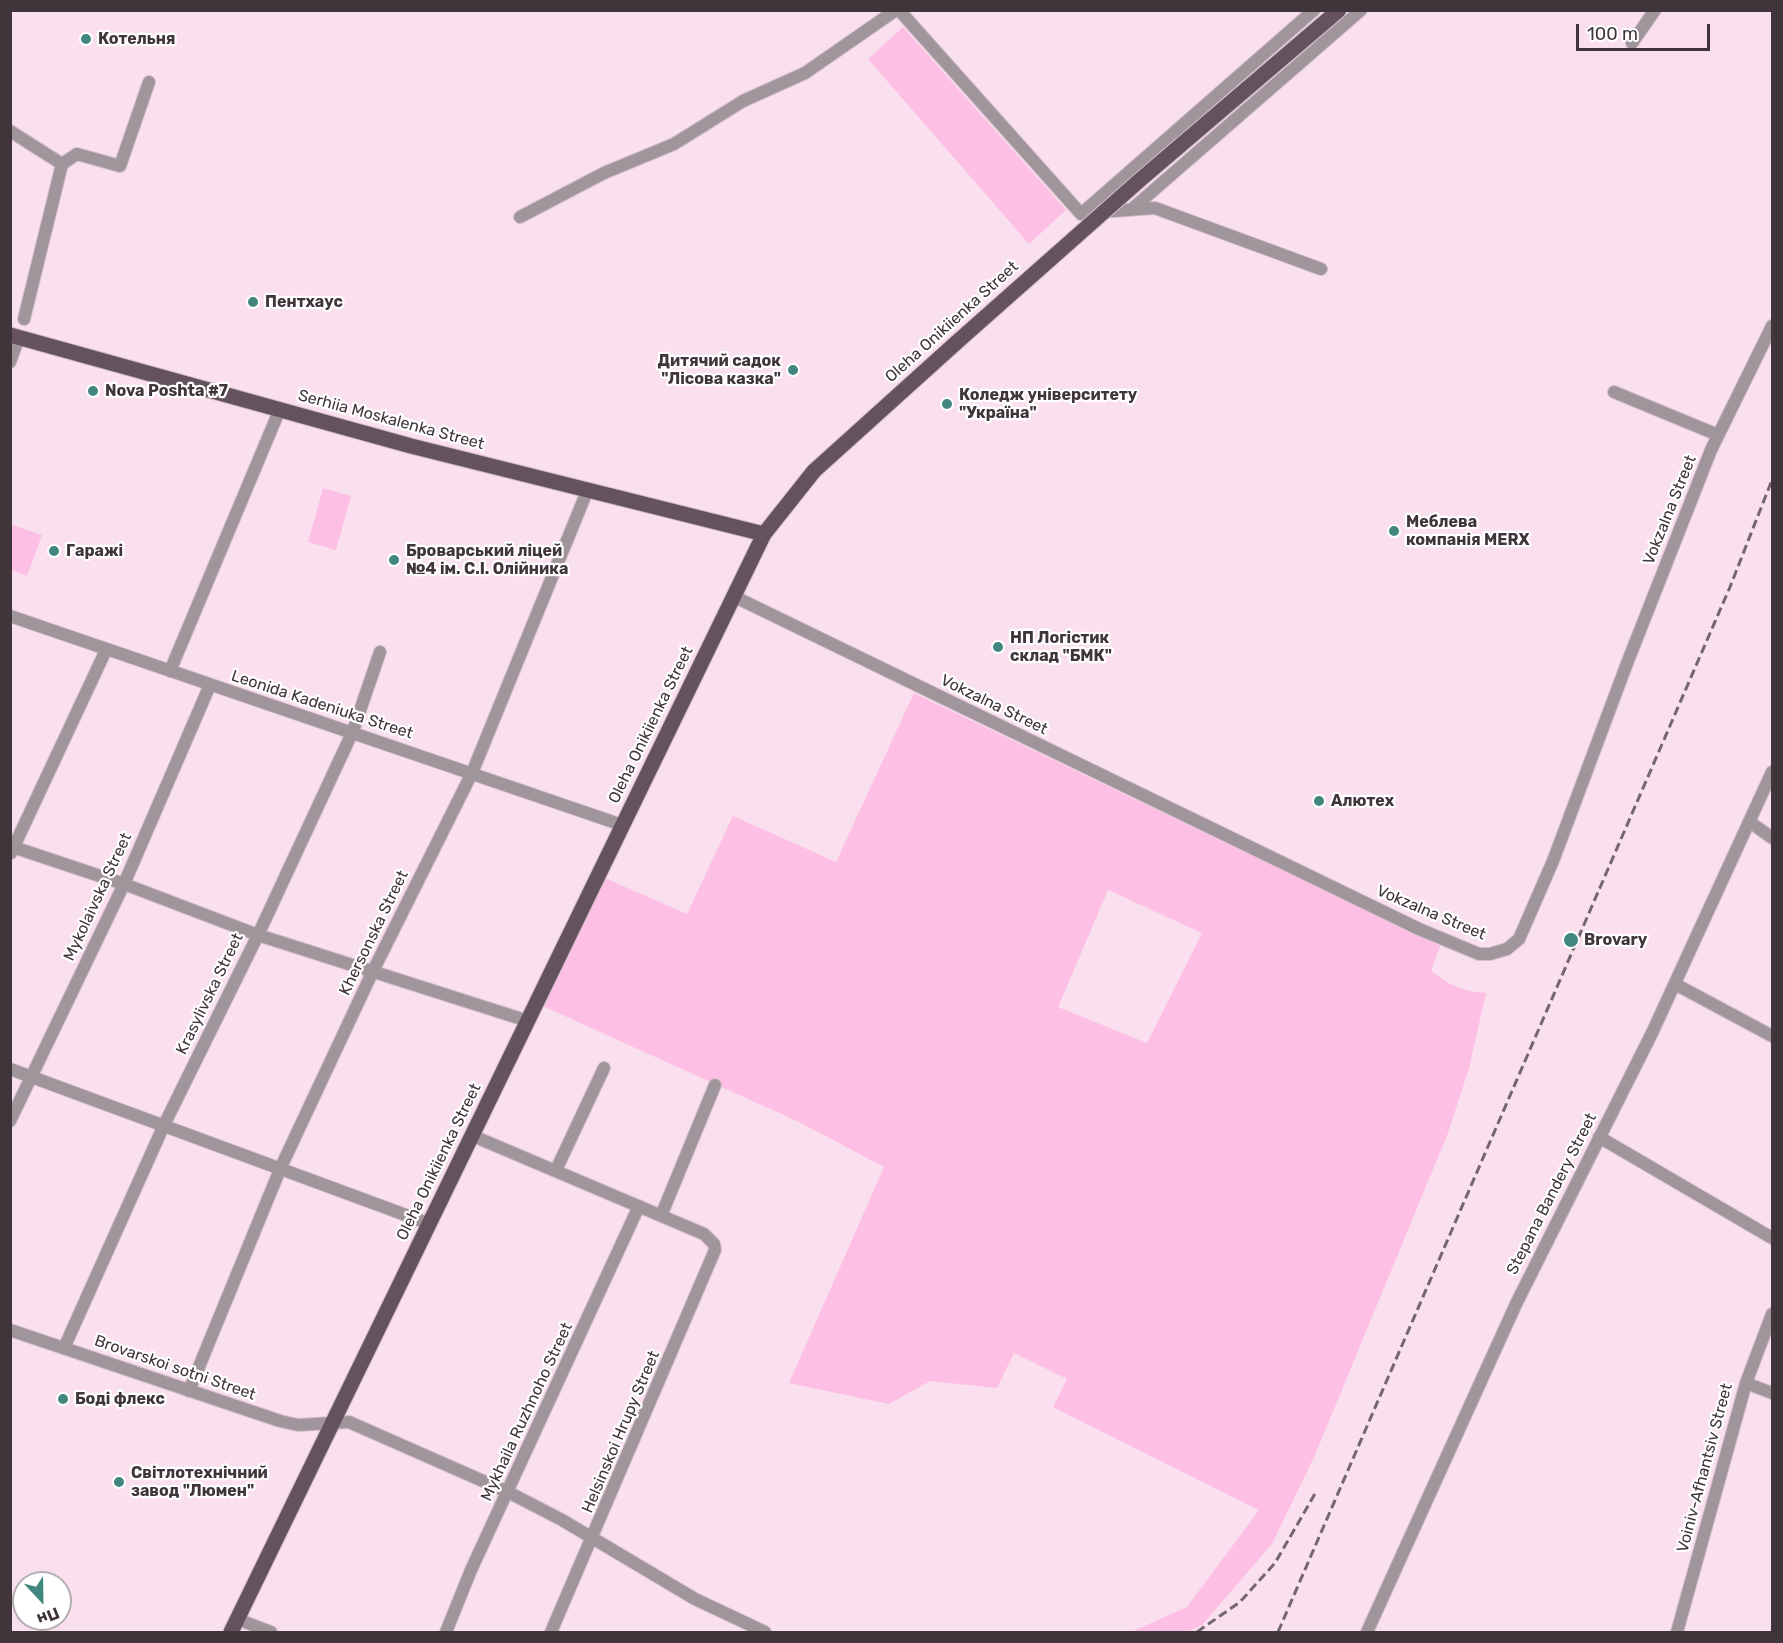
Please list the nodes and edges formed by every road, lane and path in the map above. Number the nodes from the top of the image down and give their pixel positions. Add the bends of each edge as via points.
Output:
1 (898, 10) edge
2 (1314, 10) edge
3 (1339, 10) edge
4 (1361, 10) edge
5 (1654, 10) edge
6 (1632, 43) dead end
7 (1271, 50) junction
8 (1290, 72) junction
9 (149, 82) dead end
10 (10, 131) edge
11 (62, 164) junction
12 (1132, 209) junction
13 (1081, 214) junction
14 (520, 217) dead end
15 (1321, 269) dead end
16 (24, 319) dead end
17 (1773, 326) edge
18 (15, 336) edge
19 (10, 362) edge
20 (1614, 392) dead end
21 (280, 409) junction
22 (1718, 435) junction
23 (588, 489) junction
24 (764, 534) junction
25 (733, 596) junction
26 (10, 616) edge
27 (106, 650) junction
28 (380, 652) dead end
29 (170, 671) junction
30 (210, 685) junction
31 (352, 731) junction
32 (1773, 772) edge
33 (472, 773) junction
34 (1750, 822) junction
35 (622, 825) junction
36 (1773, 838) edge
37 (12, 849) edge
38 (124, 884) junction
39 (258, 934) junction
40 (372, 973) junction
41 (1675, 984) junction
42 (528, 1021) junction
43 (1773, 1036) edge
44 (604, 1068) dead end
45 (10, 1069) edge
46 (32, 1077) junction
47 (715, 1085) dead end
48 (10, 1121) edge
49 (164, 1125) junction
50 (473, 1136) junction
51 (1599, 1137) junction
52 (281, 1167) junction
53 (556, 1170) junction
54 (639, 1206) junction
55 (661, 1216) junction
56 (430, 1224) junction
57 (1773, 1239) edge
58 (1773, 1314) edge
59 (10, 1330) edge
60 (64, 1348) junction
61 (1746, 1383) junction
62 (189, 1391) junction
63 (1773, 1393) edge
64 (331, 1424) junction
65 (508, 1492) junction
66 (593, 1538) junction
67 (234, 1626) edge
68 (271, 1632) edge
69 (446, 1632) edge
70 (551, 1632) edge
71 (765, 1632) edge
72 (1367, 1632) edge
73 (1677, 1632) edge

1 - 13 street
1 - 14 street via 805,73 743,101 674,144 604,173
2 - 7 street
3 - 24 main road, Oleha Onikiienka Street, bridge via 1141,179 814,471
4 - 8 street
5 - 6 street
7 - 8 street
7 - 13 street
8 - 12 street
9 - 11 street via 120,166 76,154
10 - 11 street
11 - 16 street
12 - 13 street
12 - 15 street via 1155,208
17 - 22 street, Vokzalna Street
18 - 19 street
18 - 21 main road, Serhiia Moskalenka Street
20 - 22 street
21 - 23 main road, Serhiia Moskalenka Street
21 - 29 street
22 - 25 street, Vokzalna Street via 1519,939 1507,949 1490,954 1479,954 1419,929
23 - 24 main road, Serhiia Moskalenka Street
23 - 33 street, Khersonska Street
24 - 25 main road, Oleha Onikiienka Street
25 - 35 main road, Oleha Onikiienka Street
26 - 27 street, Leonida Kadeniuka Street
27 - 29 street, Leonida Kadeniuka Street
27 - 37 street
28 - 31 street, Krasylivska Street
29 - 30 street, Leonida Kadeniuka Street
30 - 31 street, Leonida Kadeniuka Street
30 - 38 street, Mykolaivska Street
31 - 33 street, Leonida Kadeniuka Street
31 - 39 street, Krasylivska Street
32 - 34 street, Stepana Bandery Street
33 - 35 street, Leonida Kadeniuka Street
33 - 40 street, Khersonska Street
34 - 36 street
34 - 41 street, Stepana Bandery Street
35 - 42 main road, Oleha Onikiienka Street
37 - 38 street
38 - 39 street
38 - 46 street, Mykolaivska Street
39 - 40 street
39 - 49 street, Krasylivska Street
40 - 42 street
40 - 52 street, Khersonska Street
41 - 43 street
41 - 51 street, Stepana Bandery Street
42 - 50 main road, Oleha Onikiienka Street
44 - 53 street
45 - 46 street
46 - 48 street, Mykolaivska Street
46 - 49 street
47 - 55 street
49 - 52 street
49 - 60 street, Krasylivska Street
50 - 53 street
50 - 56 main road, Oleha Onikiienka Street
51 - 57 street
51 - 72 street, Stepana Bandery Street via 1498,1342
52 - 56 street
52 - 62 street, Khersonska Street
53 - 54 street
54 - 55 street
54 - 65 street, Mykhaila Ruzhnoho Street
55 - 66 street, Helsinskoi Hrupy Street via 704,1234 714,1244 715,1257
56 - 64 main road, Oleha Onikiienka Street
58 - 61 street, Voiniv-Afhantsiv Street
59 - 60 street, Brovarskoi sotni Street
60 - 62 street, Brovarskoi sotni Street
61 - 63 street
61 - 73 street, Voiniv-Afhantsiv Street
62 - 64 street, Brovarskoi sotni Street via 298,1425
64 - 65 street, Brovarskoi sotni Street via 350,1422
64 - 67 main road, Oleha Onikiienka Street
65 - 66 street, Brovarskoi sotni Street
65 - 69 street, Mykhaila Ruzhnoho Street
66 - 70 street, Helsinskoi Hrupy Street
66 - 71 street, Brovarskoi sotni Street via 695,1599
67 - 68 street

